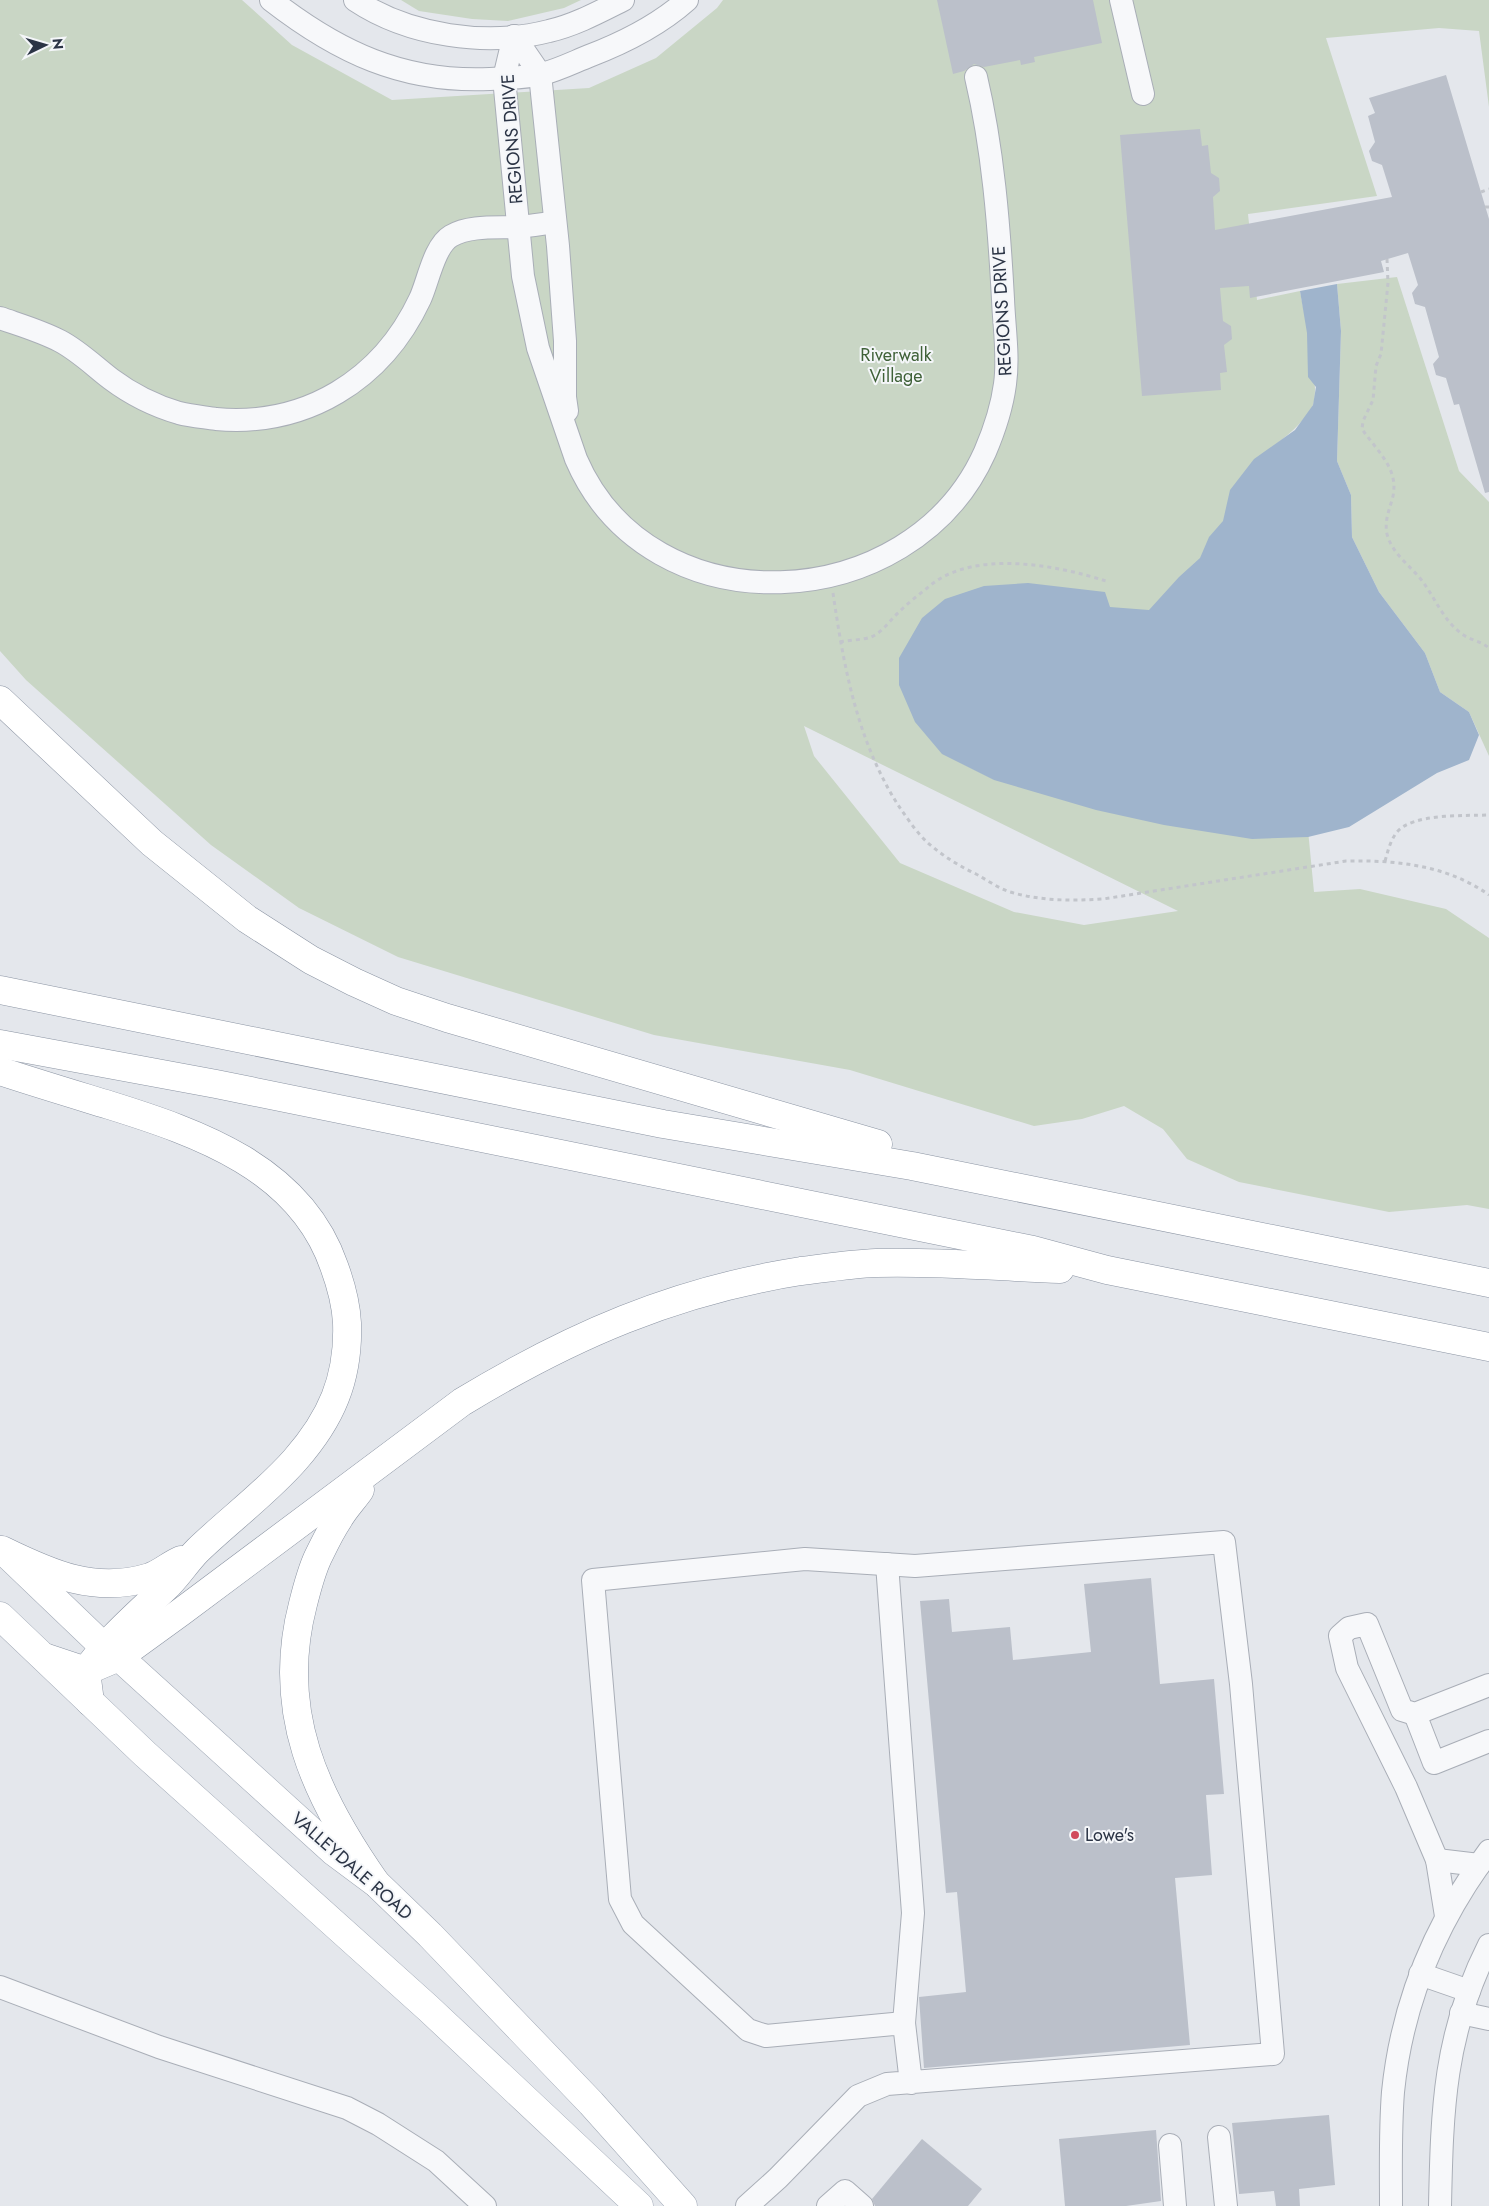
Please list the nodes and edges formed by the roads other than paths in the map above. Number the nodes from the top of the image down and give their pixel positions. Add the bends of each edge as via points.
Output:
1 (271, 0) edge
2 (355, 0) edge
3 (623, 0) edge
4 (687, 0) edge
5 (1121, 0) edge
6 (514, 36) junction
7 (540, 74) junction
8 (976, 77) dead end
9 (504, 78) junction
10 (1143, 94) dead end
11 (555, 222) junction
12 (519, 227) junction
13 (0, 318) edge
14 (576, 459) junction
15 (0, 700) edge
16 (0, 990) edge
17 (0, 1044) edge
18 (0, 1071) edge
19 (986, 1181) junction
20 (1107, 1270) junction
21 (1489, 1283) edge
22 (1489, 1347) edge
23 (371, 1472) junction
24 (1, 1549) edge
25 (196, 1552) junction
26 (888, 1564) junction
27 (0, 1616) edge
28 (111, 1651) junction
29 (44, 1657) junction
30 (86, 1671) junction
31 (1489, 1685) edge
32 (90, 1702) junction
33 (1415, 1714) junction
34 (1489, 1741) edge
35 (1484, 1858) edge
36 (1437, 1860) junction
37 (376, 1883) junction
38 (1446, 1916) junction
39 (1489, 1945) edge
40 (1420, 1974) junction
41 (1477, 1982) edge
42 (0, 1986) edge
43 (1461, 2013) junction
44 (1489, 2019) edge
45 (904, 2023) junction
46 (911, 2083) junction
47 (1219, 2137) dead end
48 (1170, 2145) dead end
49 (485, 2206) edge
50 (639, 2206) edge
51 (683, 2206) edge
52 (747, 2206) edge
53 (828, 2206) edge
54 (862, 2206) edge
55 (1175, 2206) edge
56 (1226, 2206) edge
57 (1391, 2206) edge
58 (1440, 2206) edge

1 - 9 street via 322,37 391,68 452,79
2 - 6 street via 381,15 412,26 460,36
3 - 6 street via 550,31
4 - 7 street via 629,38
5 - 10 street
6 - 7 street, REGIONS DRIVE
6 - 9 street, REGIONS DRIVE
7 - 9 street
7 - 11 street, REGIONS DRIVE
8 - 14 street, REGIONS DRIVE via 988,137 1002,271 1006,365 1002,401 992,437 976,470 943,513 903,546 873,561 831,575 782,582 742,581 677,564 630,534 592,490
9 - 12 street, REGIONS DRIVE
11 - 12 street, REGIONS DRIVE
11 - 14 street, REGIONS DRIVE via 565,341 565,397
12 - 13 street, REGIONS DRIVE via 468,230 445,240 406,326 374,366 311,406 272,417 234,420 178,413 137,396 59,341
12 - 14 street, REGIONS DRIVE via 523,276 538,348
15 - 19 main road via 152,843 202,885 247,919 311,960 354,982 396,1001 447,1018 894,1149
16 - 19 main road via 663,1124
17 - 20 main road via 216,1084 1033,1250
18 - 25 main road via 152,1118 202,1136 240,1156 289,1195 311,1220 329,1250 346,1308 348,1338 345,1367 335,1403 294,1461
19 - 21 main road
20 - 22 main road
20 - 23 main road via 972,1264 840,1265 690,1295 594,1331 511,1372 462,1402
23 - 28 main road
23 - 37 main road via 317,1558 296,1638 293,1677 304,1747 322,1796
24 - 25 main road via 63,1578 97,1583 152,1576
24 - 28 main road, VALLEYDALE ROAD
25 - 28 main road
26 - 45 street via 913,1913
26 - 45 street via 805,1559 592,1580 620,1899 633,1924 748,2030 766,2036
26 - 46 street via 916,1566 1224,1542 1273,2054
27 - 29 main road
28 - 30 main road
28 - 37 main road, VALLEYDALE ROAD via 333,1852
29 - 30 main road
29 - 32 main road
30 - 32 main road
31 - 33 street
32 - 50 main road via 428,2008
33 - 34 street via 1434,1763
33 - 36 street via 1402,1710 1368,1624 1349,1628 1340,1636 1348,1668 1406,1787
35 - 36 street
35 - 38 street
36 - 38 street
37 - 51 main road, VALLEYDALE ROAD via 592,2103
38 - 40 street
39 - 41 street
40 - 41 street
40 - 57 street via 1397,2060 1391,2122
41 - 43 street
42 - 49 street via 159,2047 347,2108 436,2161
43 - 44 street
43 - 58 street via 1449,2058 1443,2105
45 - 46 street
46 - 52 street via 887,2084 858,2096
47 - 56 street
48 - 55 street
53 - 54 street via 845,2191

